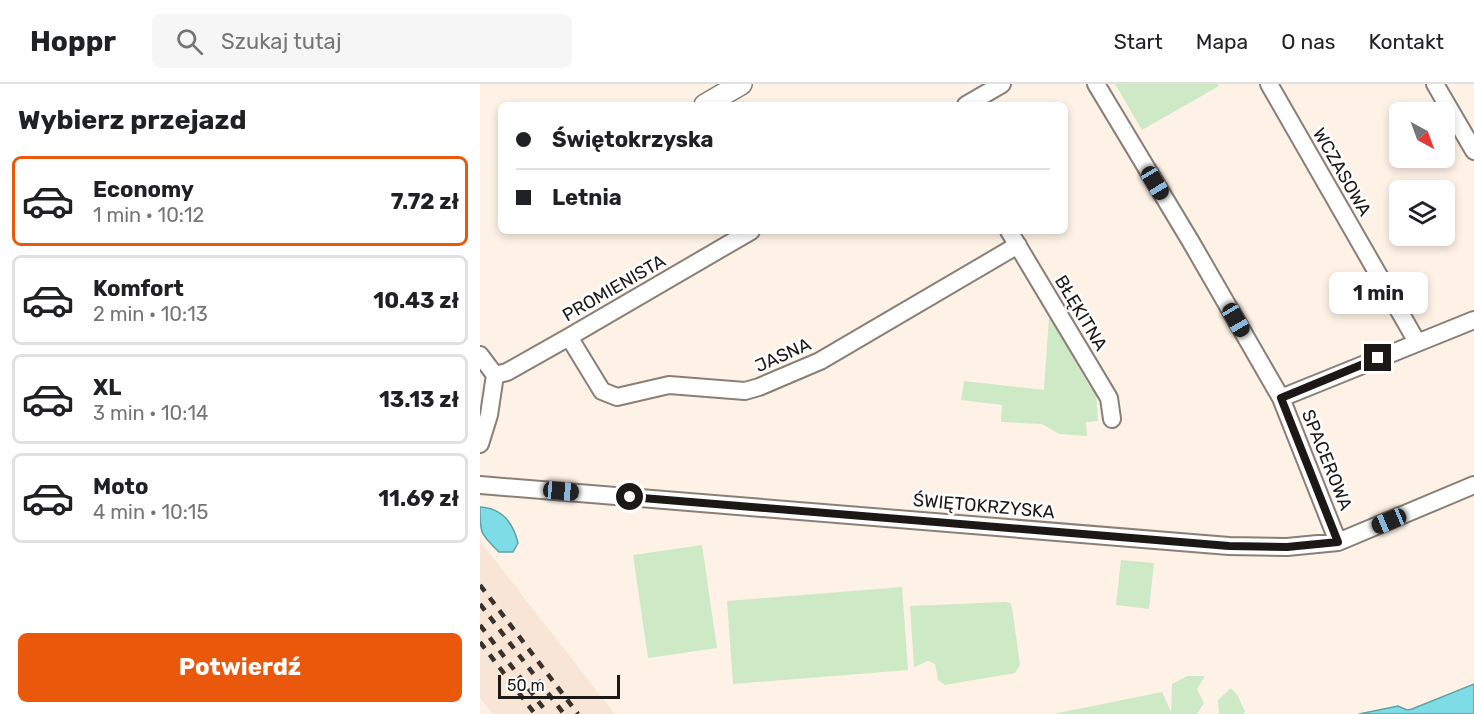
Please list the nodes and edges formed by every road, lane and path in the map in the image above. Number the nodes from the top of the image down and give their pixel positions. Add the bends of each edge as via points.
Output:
1 (741, 84) edge
2 (1002, 84) edge
3 (1096, 84) edge
4 (1269, 84) edge
5 (1435, 84) edge
6 (710, 102) edge
7 (971, 102) edge
8 (1474, 151) edge
9 (746, 234) edge
10 (1013, 238) edge
11 (1474, 320) edge
12 (569, 337) junction
13 (1417, 342) junction
14 (480, 355) edge
15 (495, 375) junction
16 (1281, 398) junction
17 (1112, 418) dead end
18 (480, 444) edge
19 (480, 485) edge
20 (1474, 485) edge
21 (1338, 542) junction

1 - 6 street
2 - 7 street
3 - 16 street, SPACEROWA
4 - 13 street, WCZASOWA
5 - 8 street
9 - 12 street, PROMIENISTA
10 - 12 street, JASNA via 820,361 745,391 669,385 625,396 609,395 602,391
10 - 17 street, BŁĘKITNA via 1109,398
11 - 13 street
12 - 15 street, PROMIENISTA
13 - 16 street
14 - 15 street
15 - 18 street
16 - 21 street, SPACEROWA
19 - 21 street, ŚWIĘTOKRZYSKA via 1229,546 1287,547
20 - 21 street, ŚWIĘTOKRZYSKA

